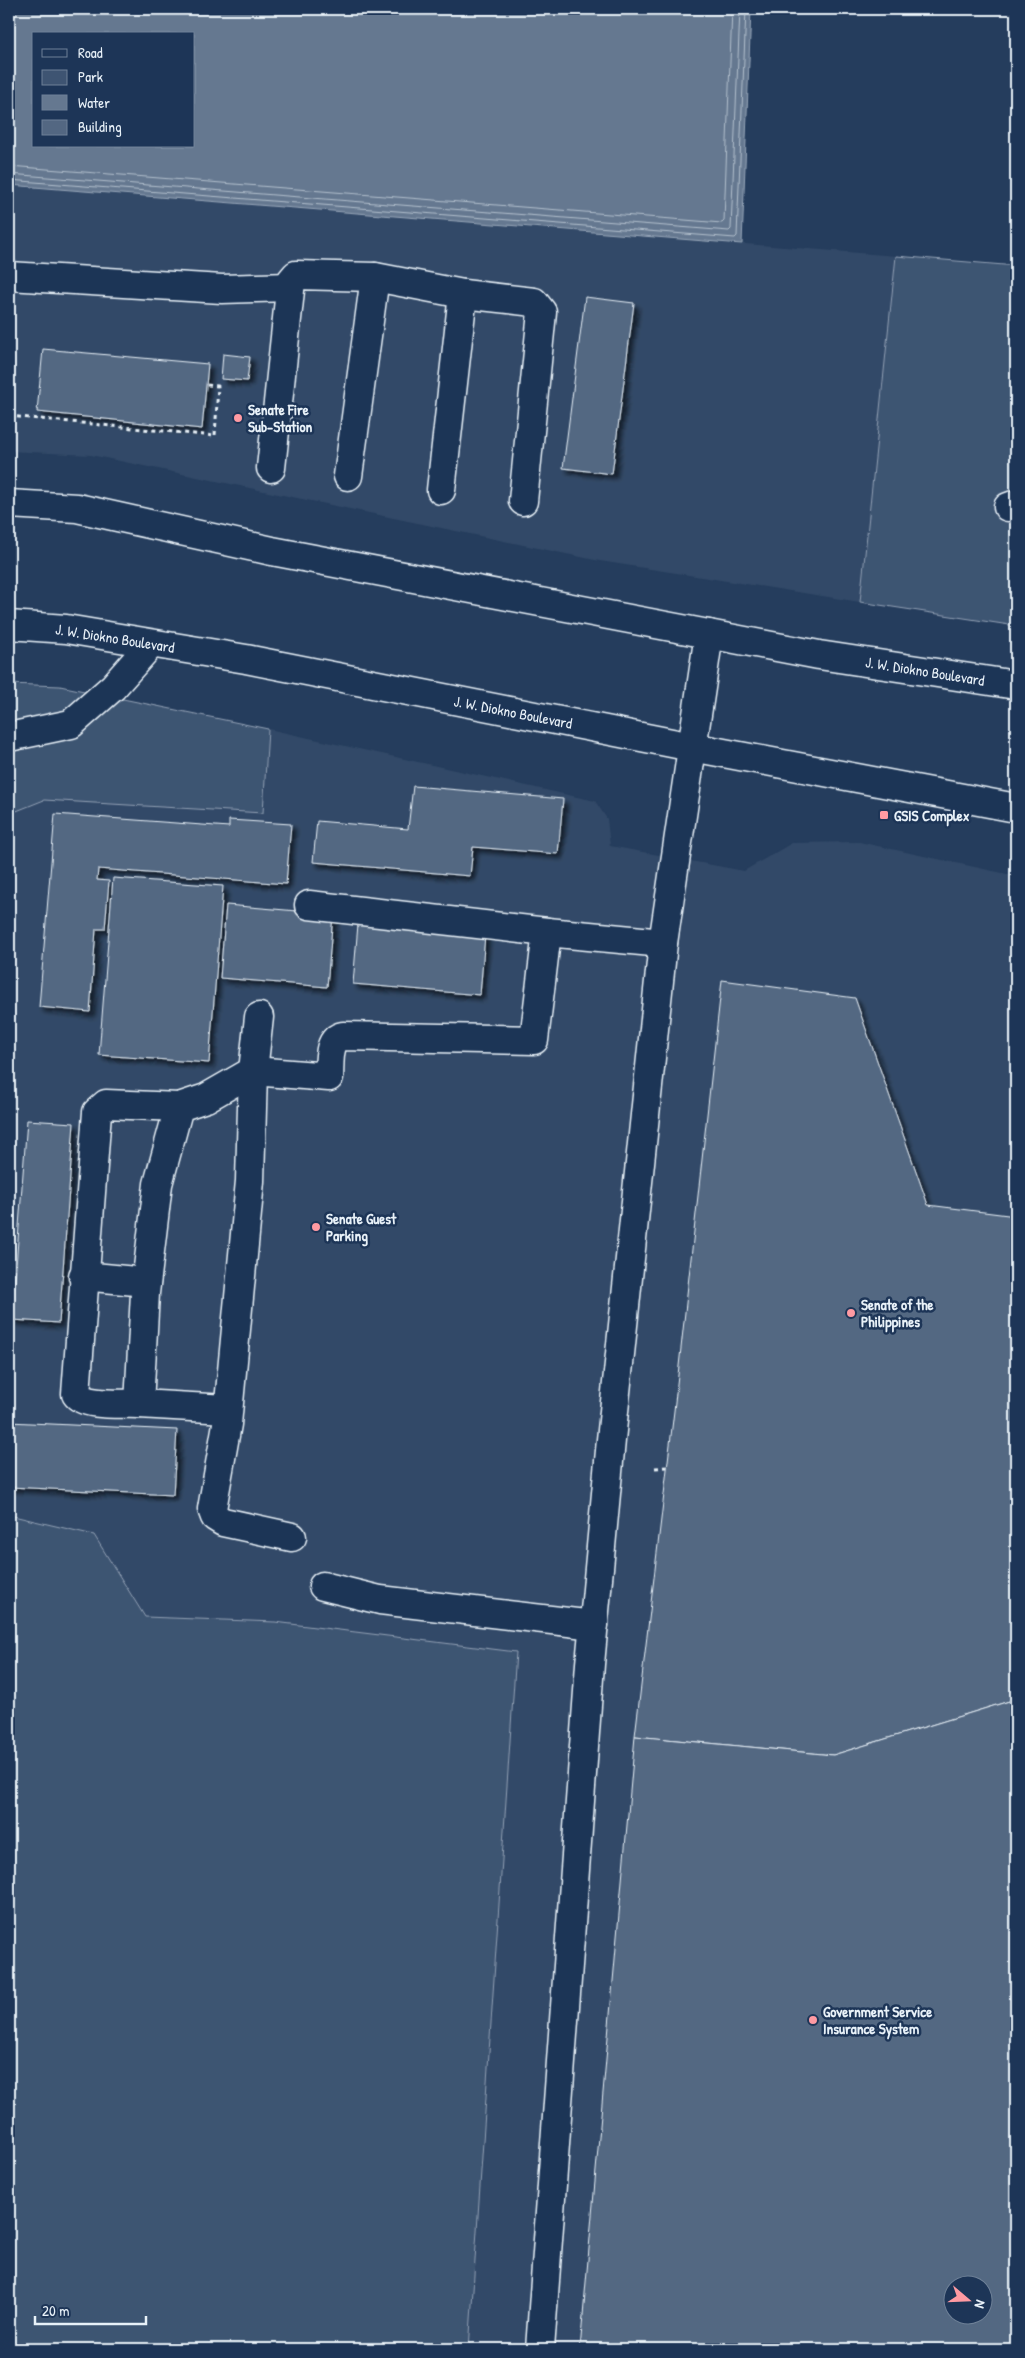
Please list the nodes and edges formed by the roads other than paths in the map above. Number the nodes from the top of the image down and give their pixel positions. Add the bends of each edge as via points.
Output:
1 (9, 276) edge
2 (375, 277) junction
3 (290, 287) junction
4 (463, 294) junction
5 (270, 468) dead end
6 (348, 476) dead end
7 (441, 490) dead end
8 (523, 501) dead end
9 (9, 504) edge
10 (9, 625) edge
11 (709, 634) junction
12 (151, 644) junction
13 (1016, 685) edge
14 (9, 738) edge
15 (692, 747) junction
16 (1016, 808) edge
17 (309, 905) dead end
18 (547, 932) junction
19 (663, 942) junction
20 (259, 1017) dead end
21 (253, 1071) junction
22 (179, 1107) junction
23 (83, 1276) junction
24 (146, 1282) junction
25 (139, 1404) junction
26 (227, 1409) junction
27 (292, 1537) dead end
28 (323, 1586) dead end
29 (594, 1625) junction
30 (540, 2349) edge

1 - 3 street via 222,289
2 - 3 street via 296,275
2 - 4 street
2 - 6 street
3 - 5 street
4 - 7 street
4 - 8 street via 534,302 542,312
9 - 11 street, J. W. Diokno Boulevard via 78,508 272,551
10 - 12 street, J. W. Diokno Boulevard via 66,629
11 - 13 street, J. W. Diokno Boulevard via 820,655
11 - 15 street
12 - 14 street via 113,687 71,724
12 - 15 street, J. W. Diokno Boulevard via 246,659
15 - 16 street, J. W. Diokno Boulevard
15 - 19 street
17 - 18 street
18 - 19 street
18 - 21 street via 534,1040 344,1036 336,1037 332,1042 329,1077
19 - 29 street
20 - 21 street
21 - 22 street via 206,1098
21 - 26 street via 250,1181
22 - 23 street via 106,1104 97,1112
22 - 24 street via 158,1184
23 - 24 street
23 - 25 street via 76,1394 89,1402
24 - 25 street
25 - 26 street
26 - 27 street via 212,1509 215,1517 223,1522
28 - 29 street via 380,1600
29 - 30 street

